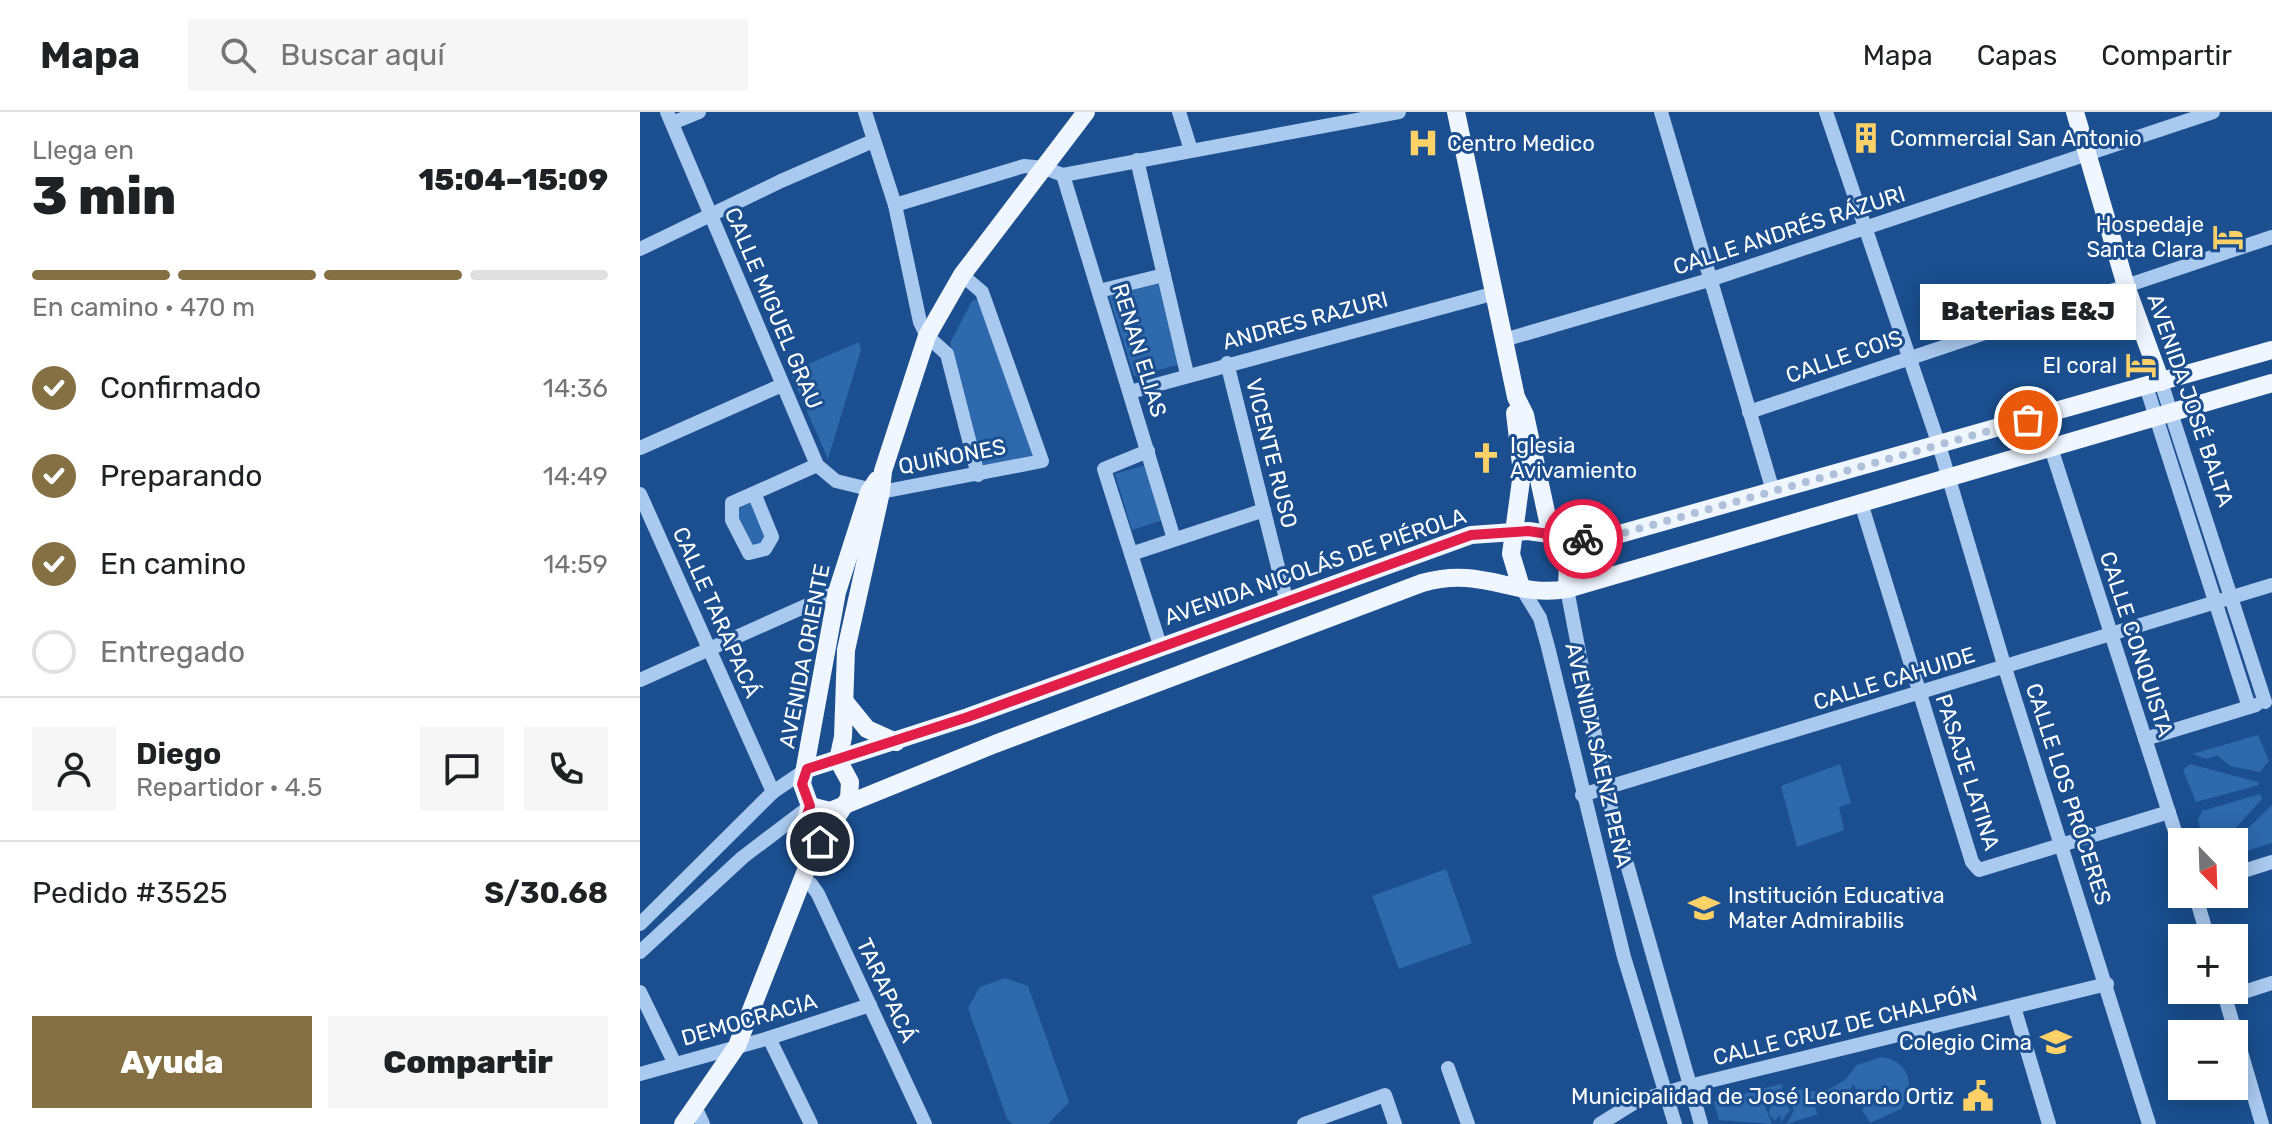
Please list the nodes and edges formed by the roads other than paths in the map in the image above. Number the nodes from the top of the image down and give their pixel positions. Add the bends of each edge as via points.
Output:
1 (699, 112) edge
2 (865, 112) edge
3 (1086, 112) edge
4 (1179, 112) edge
5 (1399, 112) edge
6 (1456, 112) edge
7 (1661, 112) edge
8 (1826, 112) edge
9 (2075, 112) edge
10 (2213, 112) edge
11 (669, 118) edge
12 (873, 141) junction
13 (1191, 150) junction
14 (2087, 156) junction
15 (1137, 160) junction
16 (1044, 168) junction
17 (1063, 175) junction
18 (895, 205) junction
19 (712, 215) junction
20 (1863, 228) junction
21 (2272, 237) edge
22 (640, 249) edge
23 (962, 275) junction
24 (1164, 275) junction
25 (1709, 280) junction
26 (2126, 286) junction
27 (1099, 291) junction
28 (1492, 294) junction
29 (927, 336) junction
30 (1504, 340) junction
31 (2272, 350) edge
32 (1906, 357) junction
33 (1227, 363) junction
34 (1187, 374) junction
35 (2272, 383) edge
36 (2154, 384) junction
37 (782, 385) junction
38 (1130, 392) junction
39 (1516, 397) junction
40 (1749, 412) junction
41 (2164, 415) junction
42 (1939, 445) junction
43 (640, 448) edge
44 (2051, 448) junction
45 (1148, 451) junction
46 (817, 465) junction
47 (978, 475) junction
48 (1947, 478) junction
49 (1773, 491) junction
50 (875, 492) junction
51 (754, 493) dead end
52 (640, 494) edge
53 (1861, 503) junction
54 (1264, 510) junction
55 (1515, 532) junction
56 (1555, 536) junction
57 (1174, 539) junction
58 (1131, 554) junction
59 (2272, 585) edge
60 (1521, 587) junction
61 (1567, 589) junction
62 (837, 592) junction
63 (1286, 599) junction
64 (2225, 599) junction
65 (2109, 635) junction
66 (1160, 645) junction
67 (710, 649) junction
68 (2005, 668) junction
69 (640, 680) edge
70 (1919, 693) junction
71 (2268, 701) edge
72 (845, 702) junction
73 (2249, 707) junction
74 (2145, 739) junction
75 (896, 742) junction
76 (838, 760) junction
77 (807, 769) junction
78 (1605, 787) junction
79 (773, 792) junction
80 (1582, 795) junction
81 (846, 803) junction
82 (810, 806) junction
83 (2169, 812) junction
84 (2174, 828) edge
85 (2062, 845) junction
86 (812, 855) junction
87 (2272, 862) edge
88 (2248, 870) edge
89 (802, 880) junction
90 (640, 924) edge
91 (640, 952) edge
92 (2272, 983) edge
93 (2107, 984) junction
94 (2248, 988) edge
95 (640, 992) edge
96 (2227, 1004) edge
97 (870, 1005) junction
98 (2014, 1007) junction
99 (769, 1038) junction
100 (737, 1046) junction
101 (675, 1064) junction
102 (1448, 1068) dead end
103 (640, 1074) edge
104 (1689, 1086) junction
105 (1665, 1093) junction
106 (699, 1116) edge
107 (683, 1124) edge
108 (811, 1124) edge
109 (925, 1124) edge
110 (1304, 1124) edge
111 (1395, 1124) edge
112 (1468, 1124) edge
113 (1600, 1124) edge
114 (1675, 1124) edge
115 (1701, 1124) edge
116 (2049, 1124) edge
117 (2149, 1124) edge
118 (2262, 1124) edge

1 - 11 street
2 - 12 street
3 - 16 main road, AVENIDA ORIENTE
4 - 13 street
5 - 13 street
6 - 28 main road, AVENIDA SÁENZ PEÑA
7 - 25 street
8 - 20 street, CALLE LOS PRÓCERES
9 - 14 main road, AVENIDA JOSÉ BALTA
10 - 14 street, CALLE ANDRÉS RÁZURI
11 - 19 street, CALLE MIGUEL GRAU
12 - 18 street
12 - 19 street
13 - 15 street
14 - 20 street, CALLE ANDRÉS RÁZURI
14 - 26 main road, AVENIDA JOSÉ BALTA
15 - 17 street
15 - 24 street
16 - 17 street
16 - 18 street via 1024,166
16 - 23 main road, AVENIDA ORIENTE
17 - 27 street, RENAN ELIAS
18 - 29 street via 906,273
19 - 22 street
19 - 37 street, CALLE MIGUEL GRAU
20 - 25 street, CALLE ANDRÉS RÁZURI
20 - 32 street, CALLE LOS PRÓCERES
21 - 26 street, CALLE COIS
23 - 29 main road, AVENIDA ORIENTE
23 - 47 street, QUIÑONES via 982,292 1042,461
24 - 27 street
24 - 34 street
25 - 30 street, CALLE ANDRÉS RÁZURI
25 - 40 street
26 - 32 street, CALLE COIS
26 - 36 main road, AVENIDA JOSÉ BALTA
27 - 38 street, RENAN ELIAS
28 - 30 main road, AVENIDA SÁENZ PEÑA
28 - 33 street, ANDRES RAZURI
29 - 47 street via 947,354
29 - 50 main road, AVENIDA ORIENTE
30 - 39 main road, AVENIDA SÁENZ PEÑA
31 - 36 main road, AVENIDA NICOLÁS DE PIÉROLA
32 - 40 street, CALLE COIS
32 - 42 street, CALLE LOS PRÓCERES
33 - 34 street, ANDRES RAZURI
33 - 54 street, VICENTE RUSO
34 - 38 street, ANDRES RAZURI
35 - 41 main road
36 - 41 street, AVENIDA JOSÉ BALTA
36 - 42 main road, AVENIDA NICOLÁS DE PIÉROLA
37 - 43 street
37 - 46 street, CALLE MIGUEL GRAU
38 - 45 street, RENAN ELIAS
39 - 55 main road, AVENIDA SÁENZ PEÑA via 1522,473
39 - 56 main road, AVENIDA SÁENZ PEÑA
40 - 49 street
41 - 44 main road
41 - 64 street, AVENIDA JOSÉ BALTA
42 - 48 street, CALLE LOS PRÓCERES
42 - 49 main road, AVENIDA NICOLÁS DE PIÉROLA
44 - 48 main road
44 - 65 street, CALLE CONQUISTA
45 - 57 street, RENAN ELIAS
45 - 58 street via 1104,469
46 - 50 street via 836,481
46 - 51 street
47 - 50 street, QUIÑONES
48 - 53 main road
48 - 68 street, CALLE LOS PRÓCERES
49 - 56 main road, AVENIDA NICOLÁS DE PIÉROLA via 1609,537
50 - 62 main road, AVENIDA ORIENTE
50 - 72 main road, AVENIDA ORIENTE via 846,650
52 - 67 street, CALLE TARAPACÁ
53 - 61 main road
53 - 70 street, PASAJE LATINA
54 - 57 street
54 - 63 street, VICENTE RUSO
55 - 56 main road, AVENIDA NICOLÁS DE PIÉROLA
55 - 60 main road, AVENIDA SÁENZ PEÑA via 1511,554
55 - 63 main road, AVENIDA NICOLÁS DE PIÉROLA via 1471,535
56 - 61 main road, AVENIDA SÁENZ PEÑA via 1568,562
57 - 58 street
58 - 66 street
59 - 64 street, CALLE CAHUIDE
60 - 61 main road
60 - 80 street, AVENIDA SÁENZ PEÑA via 1540,618
60 - 81 main road via 1465,575 1422,583
61 - 78 street, AVENIDA SÁENZ PEÑA
62 - 67 street
62 - 77 main road, AVENIDA ORIENTE
63 - 66 main road, AVENIDA NICOLÁS DE PIÉROLA
64 - 65 street, CALLE CAHUIDE
64 - 71 street, AVENIDA JOSÉ BALTA
64 - 73 street, AVENIDA JOSÉ BALTA
65 - 68 street, CALLE CAHUIDE
65 - 74 street, CALLE CONQUISTA
66 - 75 main road, AVENIDA NICOLÁS DE PIÉROLA
67 - 69 street
67 - 79 street, CALLE TARAPACÁ
68 - 70 street, CALLE CAHUIDE
68 - 85 street, CALLE LOS PRÓCERES
70 - 78 street, CALLE CAHUIDE
70 - 85 street, PASAJE LATINA via 1972,862 1979,870
71 - 73 street
72 - 75 main road via 867,729
72 - 76 main road, AVENIDA ORIENTE
73 - 74 street
74 - 83 street, CALLE CONQUISTA
75 - 76 main road, AVENIDA NICOLÁS DE PIÉROLA
76 - 77 main road, AVENIDA NICOLÁS DE PIÉROLA
76 - 81 main road, AVENIDA ORIENTE via 850,782
77 - 79 street, AVENIDA NICOLÁS DE PIÉROLA
77 - 82 main road, AVENIDA ORIENTE via 802,784
78 - 80 street, CALLE CAHUIDE
78 - 104 street, AVENIDA SÁENZ PEÑA
79 - 90 street, AVENIDA NICOLÁS DE PIÉROLA
80 - 105 street, AVENIDA SÁENZ PEÑA
81 - 82 main road via 830,811
81 - 86 main road
82 - 86 main road, AVENIDA ORIENTE via 803,828
82 - 91 street via 743,857
83 - 84 street, CALLE CONQUISTA
83 - 85 street
85 - 93 street, CALLE LOS PRÓCERES
86 - 89 main road
87 - 88 street
89 - 97 street, TARAPACÁ via 818,894
89 - 100 main road
92 - 94 street
93 - 98 street, CALLE CRUZ DE CHALPÓN
93 - 117 street, CALLE LOS PRÓCERES
95 - 101 street
96 - 118 street
97 - 99 street, DEMOCRACIA
97 - 109 street, TARAPACÁ
98 - 104 street, CALLE CRUZ DE CHALPÓN
98 - 116 street
99 - 100 street, DEMOCRACIA
99 - 108 street
100 - 101 street, DEMOCRACIA
100 - 106 main road
101 - 103 street, DEMOCRACIA
102 - 112 street
104 - 105 street, CALLE CRUZ DE CHALPÓN
104 - 115 street, AVENIDA SÁENZ PEÑA
105 - 113 street, CALLE CRUZ DE CHALPÓN via 1637,1101
105 - 114 street, AVENIDA SÁENZ PEÑA
106 - 107 main road
110 - 111 street via 1385,1095

